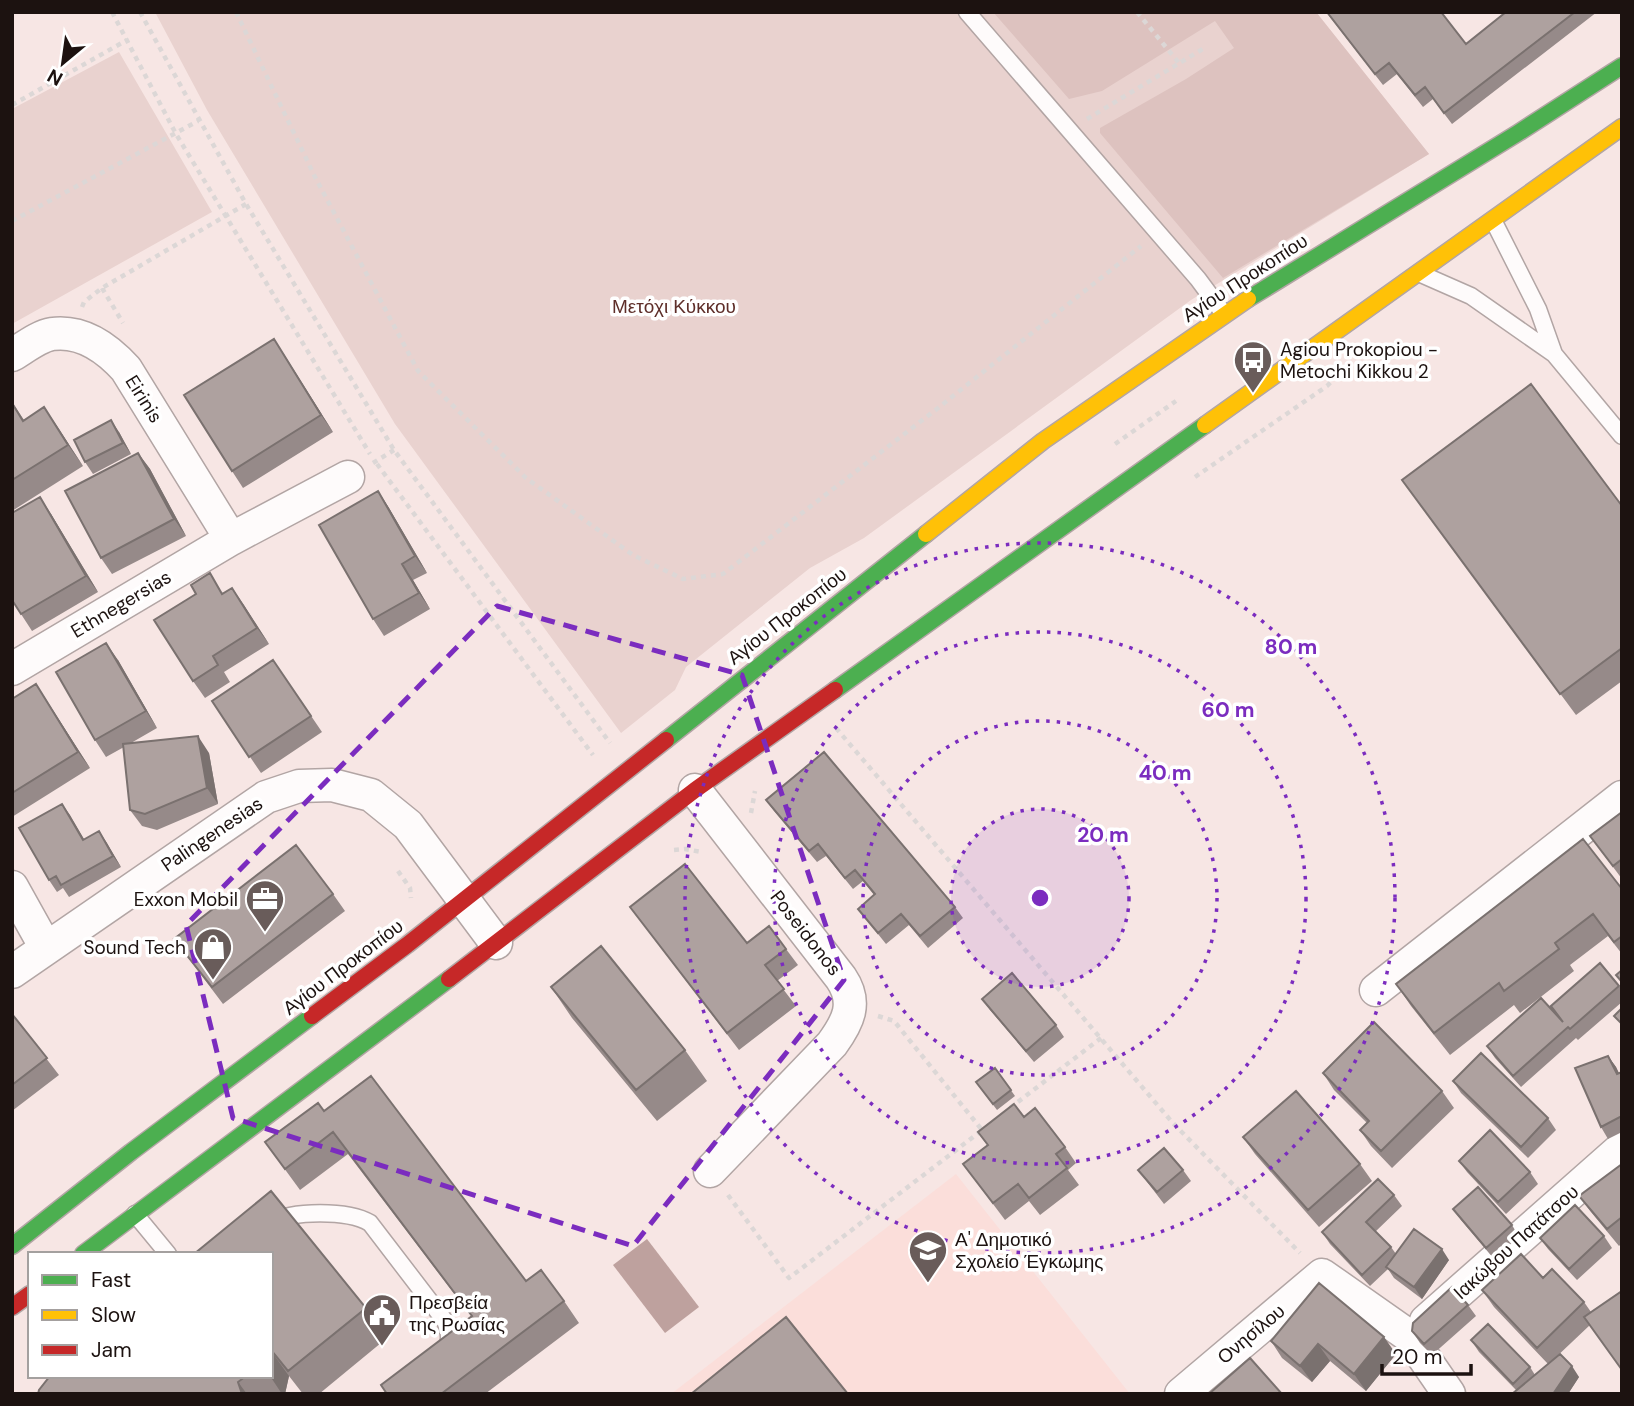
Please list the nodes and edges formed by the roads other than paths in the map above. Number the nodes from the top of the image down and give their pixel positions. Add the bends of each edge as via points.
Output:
1 (967, 12) edge
2 (1622, 66) edge
3 (1622, 127) edge
4 (1493, 220) junction
5 (1419, 273) junction
6 (1224, 314) junction
7 (1554, 354) junction
8 (12, 355) edge
9 (1622, 436) edge
10 (348, 477) dead end
11 (231, 539) junction
12 (12, 669) edge
13 (695, 790) junction
14 (1622, 797) edge
15 (12, 887) edge
16 (464, 900) junction
17 (496, 943) junction
18 (46, 948) junction
19 (12, 972) edge
20 (1376, 990) dead end
21 (1622, 1148) edge
22 (710, 1171) road end
23 (135, 1214) junction
24 (258, 1232) edge
25 (12, 1246) edge
26 (86, 1252) edge
27 (166, 1252) edge
28 (28, 1295) edge
29 (12, 1307) edge
30 (1409, 1336) junction
31 (435, 1360) edge
32 (1181, 1394) edge
33 (1449, 1394) edge

1 - 6 lane
2 - 6 main road, Αγίου Προκοπίου
3 - 4 main road
4 - 5 main road
4 - 7 lane via 1538,309
5 - 7 lane via 1471,296
5 - 13 main road
6 - 16 main road, Αγίου Προκοπίου via 1043,441
7 - 9 lane
8 - 11 street, Eirinis via 50,334 72,335 102,347 126,369
10 - 11 street, Ethnegersias
11 - 12 street, Ethnegersias
13 - 17 main road
13 - 22 street, Poseidonos via 849,989 850,1008 845,1026 832,1044
14 - 20 street
15 - 18 street
16 - 17 street, Palingenesias
16 - 18 street, Palingenesias via 408,825 370,795 332,785 299,786 266,797
16 - 25 main road, Αγίου Προκοπίου
17 - 23 main road
18 - 19 street, Palingenesias
21 - 30 street, Ιακώβου Πατάτσου
23 - 26 main road
23 - 27 lane
24 - 31 lane via 290,1215 349,1216 370,1223 445,1321 449,1342 445,1353
28 - 29 main road
30 - 32 street, Ονησίλου via 1322,1275
30 - 33 street

